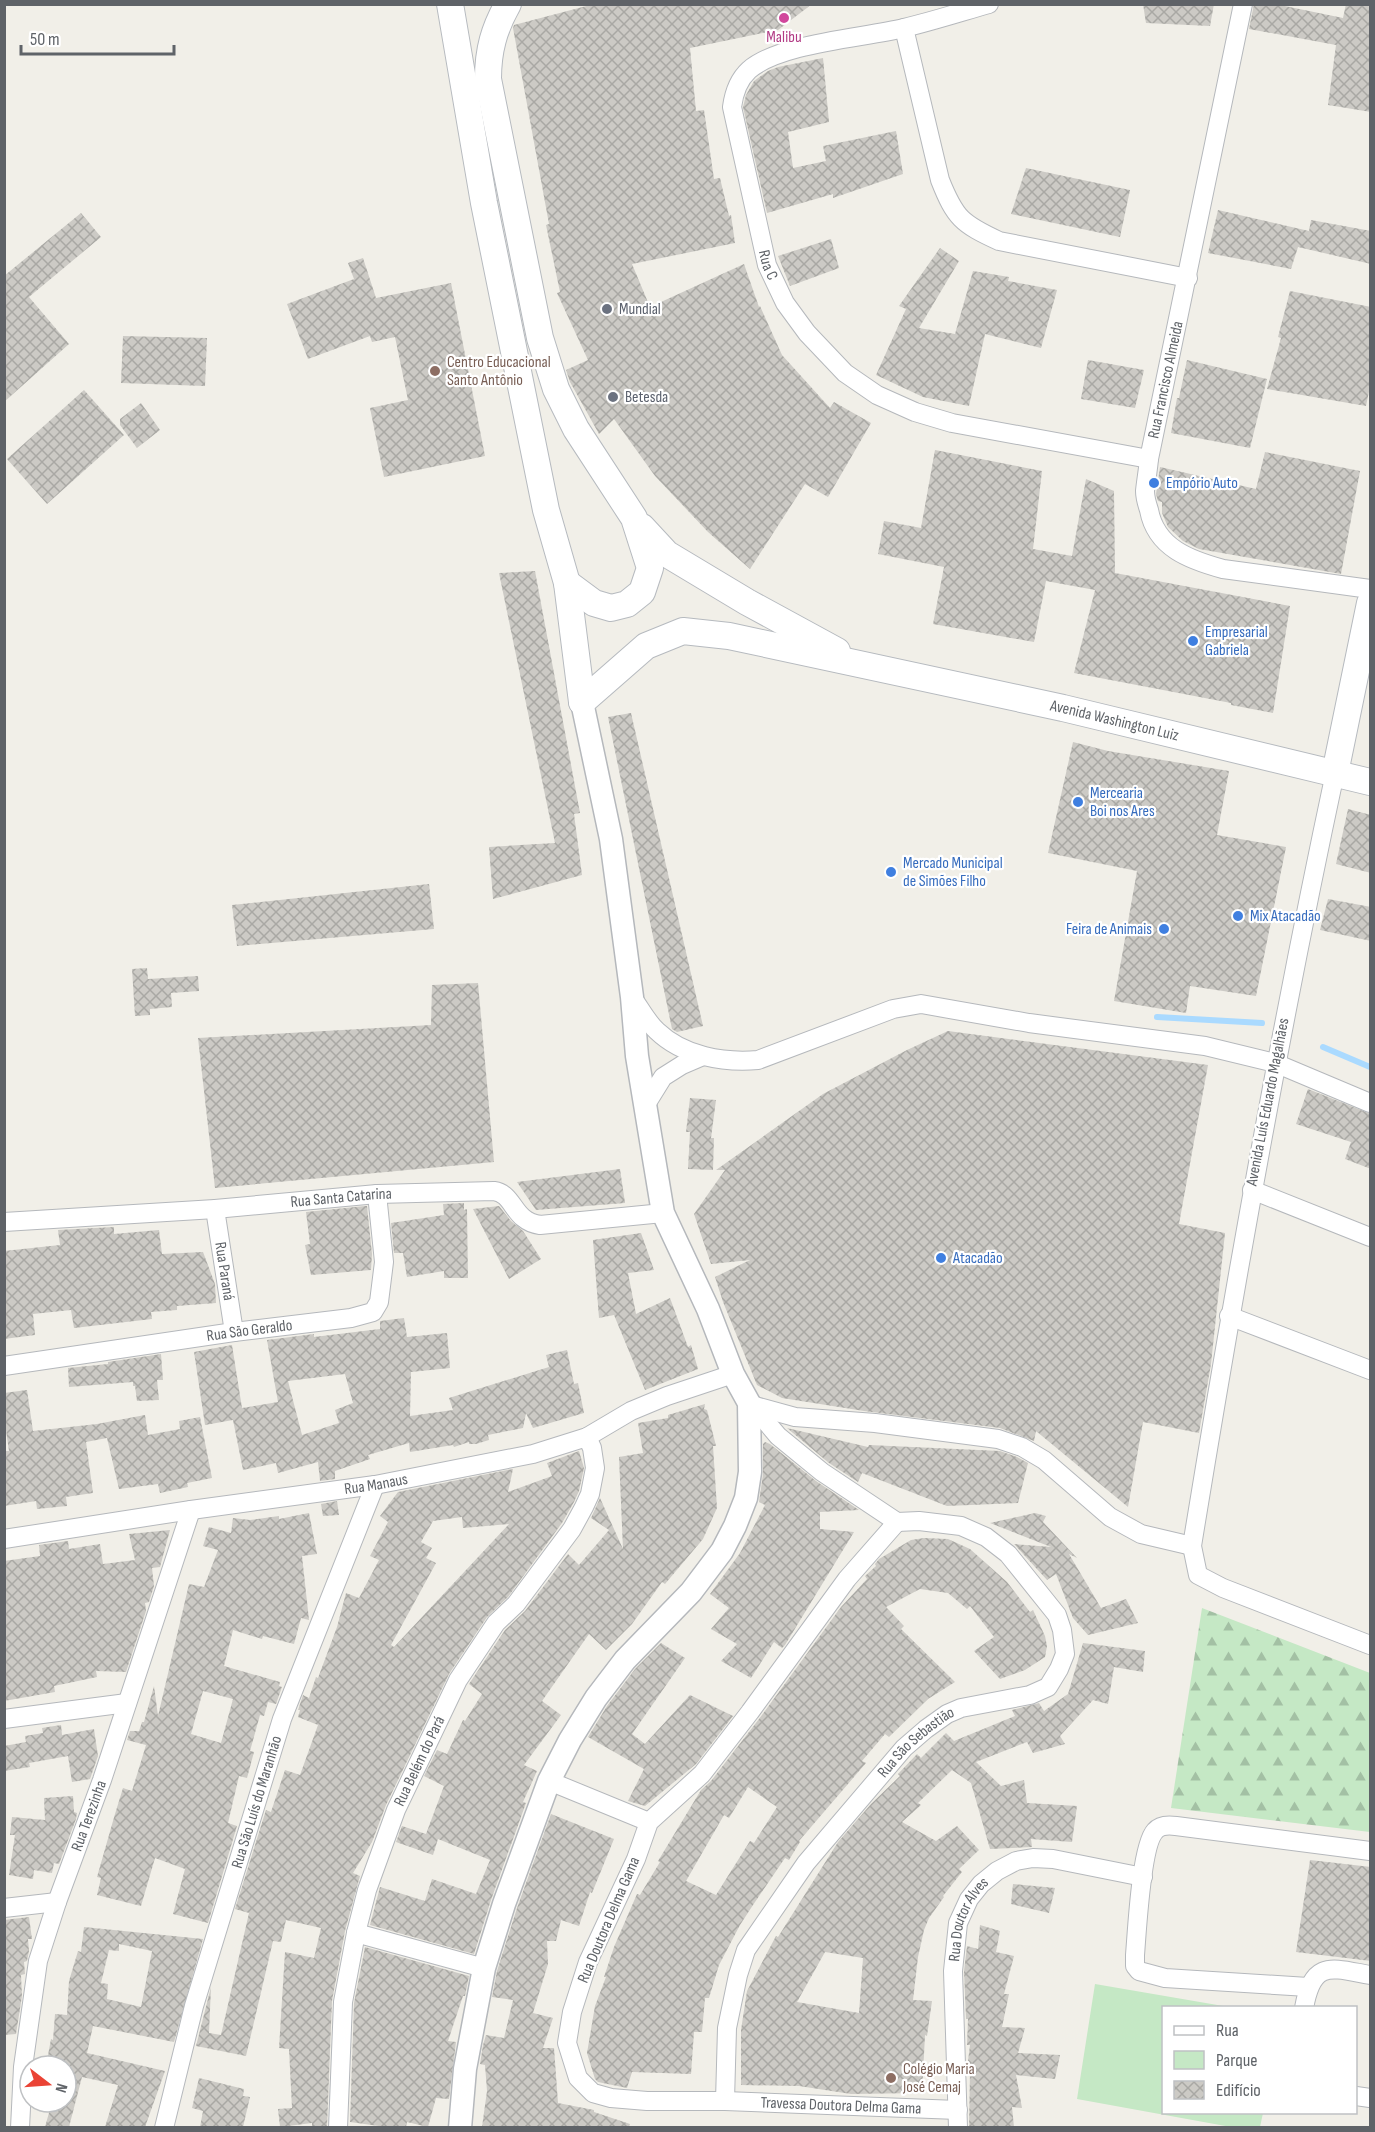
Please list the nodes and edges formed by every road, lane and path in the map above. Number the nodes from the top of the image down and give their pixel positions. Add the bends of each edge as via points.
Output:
1 (450, 4) edge
2 (508, 4) edge
3 (989, 4) edge
4 (1243, 4) edge
5 (904, 28) junction
6 (1188, 278) junction
7 (1149, 459) junction
8 (634, 518) junction
9 (567, 582) junction
10 (1371, 589) edge
11 (743, 599) junction
12 (1371, 603) edge
13 (758, 642) junction
14 (858, 663) junction
15 (582, 702) junction
16 (1335, 773) junction
17 (1371, 782) edge
18 (632, 997) junction
19 (703, 1056) junction
20 (1275, 1063) junction
21 (1371, 1103) edge
22 (645, 1106) junction
23 (1252, 1190) junction
24 (377, 1194) junction
25 (215, 1209) junction
26 (663, 1214) junction
27 (4, 1222) edge
28 (1371, 1237) edge
29 (1229, 1316) junction
30 (234, 1332) junction
31 (4, 1366) edge
32 (1371, 1370) edge
33 (733, 1374) junction
34 (752, 1405) junction
35 (587, 1437) junction
36 (375, 1485) junction
37 (191, 1510) junction
38 (897, 1522) junction
39 (4, 1539) edge
40 (1192, 1546) junction
41 (1371, 1645) edge
42 (127, 1703) junction
43 (4, 1719) edge
44 (549, 1781) junction
45 (649, 1822) junction
46 (1371, 1851) edge
47 (1143, 1877) junction
48 (57, 1902) junction
49 (4, 1908) edge
50 (356, 1933) junction
51 (484, 1968) junction
52 (1371, 1975) edge
53 (1308, 1987) junction
54 (1304, 2006) edge
55 (725, 2101) junction
56 (958, 2119) edge
57 (20, 2127) edge
58 (164, 2127) edge
59 (338, 2127) edge
60 (460, 2127) edge

1 - 9 main road via 484,203 546,510
2 - 8 main road via 494,32 488,79 540,338 556,389 576,429
3 - 5 street, Rua C
4 - 6 street, Rua Francisco Almeida
5 - 6 street via 940,180 960,219 999,241
5 - 7 street, Rua C via 775,55 740,79 732,107 767,265 785,303 845,373 877,395 915,412 952,423
6 - 7 street, Rua Francisco Almeida
7 - 10 street, Rua Francisco Almeida via 1145,493 1150,515 1157,534 1173,550 1223,569
8 - 9 main road via 650,568 642,592 627,604 611,608 594,603
8 - 11 main road, Avenida Washington Luiz via 667,554
9 - 15 main road
11 - 13 main road
11 - 14 main road, Avenida Washington Luiz
12 - 16 main road, Avenida Luís Eduardo Magalhães
13 - 14 main road, Avenida Washington Luiz
13 - 15 main road, Avenida Washington Luiz via 683,631 646,646
14 - 16 main road, Avenida Washington Luiz
15 - 18 street via 611,839
16 - 17 main road, Avenida Washington Luiz
16 - 20 street, Avenida Luís Eduardo Magalhães
18 - 19 street via 656,1031
18 - 22 street
19 - 20 street via 758,1060 893,1009 921,1004 1205,1046
19 - 22 street via 663,1077
20 - 21 street
20 - 23 street, Avenida Luís Eduardo Magalhães
22 - 26 street
23 - 28 street
23 - 29 street, Avenida Luís Eduardo Magalhães
24 - 25 street, Rua Santa Catarina
24 - 26 street, Rua Santa Catarina via 499,1192 525,1221 540,1225
24 - 30 street, Rua São Geraldo via 384,1262 378,1308 357,1317
25 - 27 street, Rua Santa Catarina
25 - 30 street, Rua Paraná
26 - 33 street via 708,1309
29 - 32 street
29 - 40 street, Avenida Luís Eduardo Magalhães
30 - 31 street, Rua São Geraldo
33 - 34 street
33 - 35 street, Rua Manaus via 658,1400
34 - 38 street via 778,1436 822,1472
34 - 40 street via 795,1417 998,1439 1044,1460 1110,1517 1141,1534
34 - 44 street via 746,1498 722,1551 691,1592 625,1660 596,1698
35 - 36 street, Rua Manaus via 533,1454
35 - 50 street, Rua Belém do Pará via 595,1468 584,1507 572,1529 491,1631 458,1680 396,1810
36 - 37 street, Rua Manaus
36 - 58 street, Rua São Luís do Maranhão via 282,1719 194,2007
37 - 39 street, Rua Manaus
37 - 42 street, Rua Terezinha
38 - 45 street, Rua Doutora Delma Gama via 847,1579 702,1774
38 - 55 street, Rua São Sebastião via 961,1526 986,1537 1008,1554 1058,1615 1065,1654 1048,1687 1030,1695 961,1708 926,1729 904,1748 806,1863 746,1950 727,2028
40 - 41 street, Avenida Luís Eduardo Magalhães via 1198,1575
42 - 43 street
42 - 48 street, Rua Terezinha
44 - 45 street
44 - 51 street
45 - 55 street, Rua Doutora Delma Gama via 588,1962 567,2043 572,2062 578,2078 593,2093 627,2100
46 - 47 street via 1168,1825 1153,1833
47 - 53 street via 1135,1955 1139,1971 1166,1978
47 - 56 street, Rua Doutor Alves via 1033,1858 997,1871 969,1899 958,1923 953,1971
48 - 49 street
48 - 57 street, Rua Terezinha via 38,1961 23,2067
50 - 51 street
50 - 59 street, Rua Belém do Pará via 343,2002
51 - 60 street via 465,2069
52 - 53 street via 1326,1970
53 - 54 street
55 - 56 street, Travessa Doutora Delma Gama

